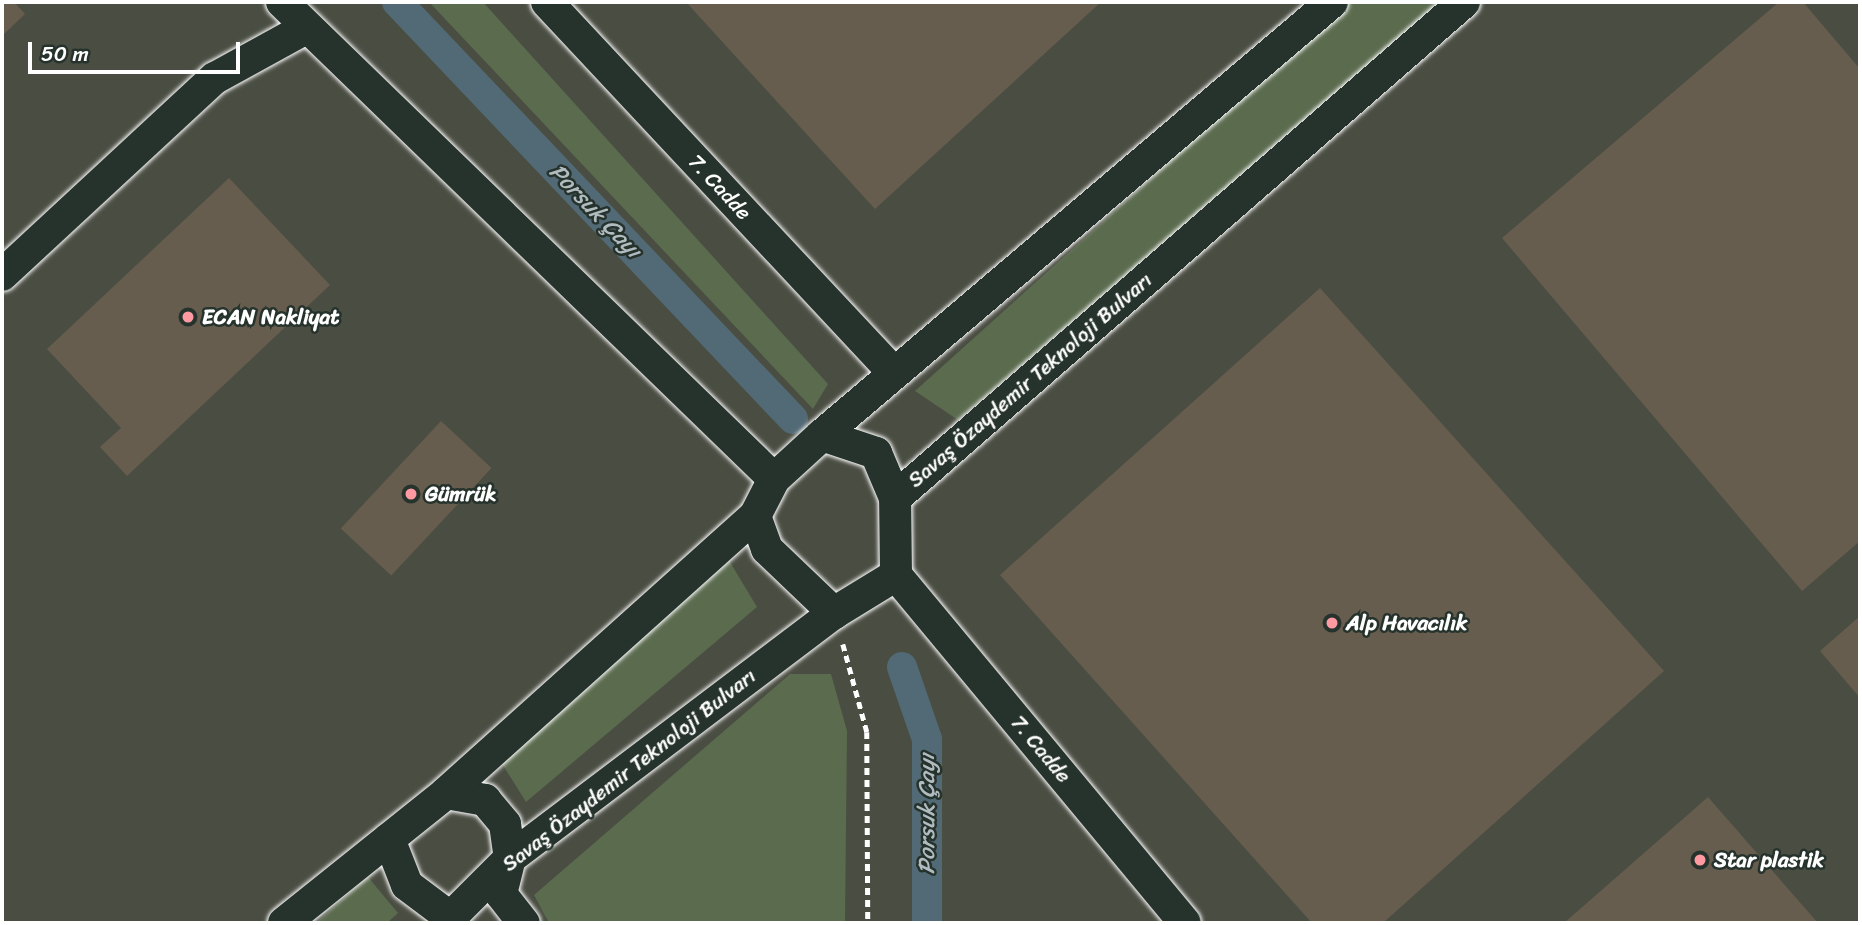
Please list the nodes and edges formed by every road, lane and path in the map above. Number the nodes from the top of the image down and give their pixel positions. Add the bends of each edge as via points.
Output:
1 (282, 2) edge
2 (547, 2) edge
3 (1332, 2) edge
4 (1464, 2) edge
5 (306, 28) junction
6 (2, 275) edge
7 (894, 373) junction
8 (822, 435) junction
9 (774, 480) junction
10 (895, 498) junction
11 (755, 516) junction
12 (896, 575) junction
13 (834, 613) junction
14 (446, 793) junction
15 (389, 839) junction
16 (510, 858) junction
17 (448, 921) edge
18 (284, 923) edge
19 (524, 923) edge
20 (868, 923) edge
21 (1185, 923) edge

1 - 5 street
2 - 7 street, 7. Cadde
3 - 7 street
4 - 10 street, Savaş Özaydemir Teknoloji Bulvarı
5 - 6 street via 215,78
5 - 9 street
7 - 8 street
8 - 9 street
8 - 10 street via 876,453
9 - 11 street
10 - 12 street, Savaş Özaydemir Teknoloji Bulvarı
11 - 13 street via 767,549
11 - 14 street
12 - 13 street, Savaş Özaydemir Teknoloji Bulvarı
12 - 21 street, 7. Cadde
13 - 16 street, Savaş Özaydemir Teknoloji Bulvarı
13 - 20 path via 867,732
14 - 15 street
14 - 16 street via 485,800 505,824
15 - 17 street via 407,885
15 - 18 street
16 - 17 street, Savaş Özaydemir Teknoloji Bulvarı
16 - 19 street via 500,894

